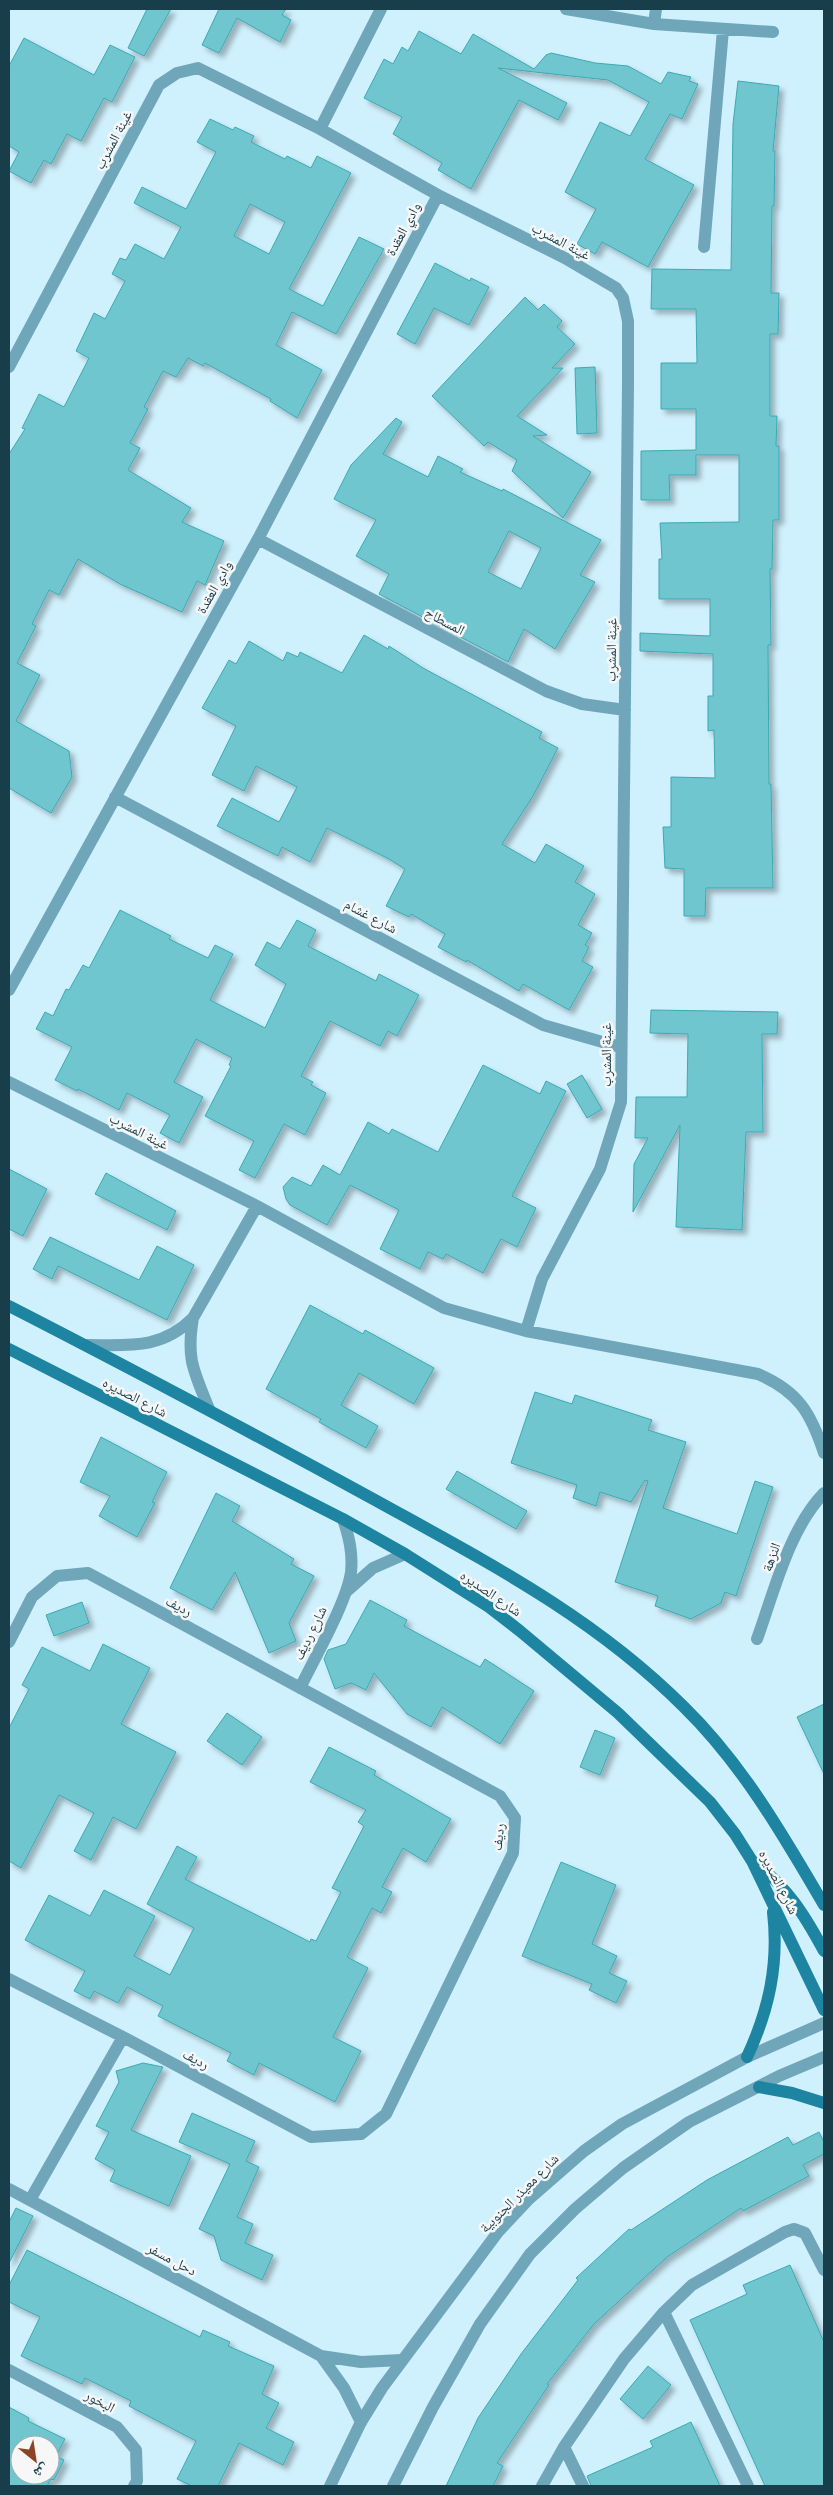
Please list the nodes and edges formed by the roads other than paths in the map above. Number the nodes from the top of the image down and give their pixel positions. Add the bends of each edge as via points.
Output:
1 (381, 9) edge
2 (566, 9) edge
3 (656, 9) edge
4 (654, 24) junction
5 (723, 30) junction
6 (772, 32) dead end
7 (320, 130) junction
8 (438, 195) junction
9 (704, 247) dead end
10 (9, 367) edge
11 (258, 538) junction
12 (625, 710) junction
13 (114, 797) junction
14 (9, 990) edge
15 (620, 1047) junction
16 (9, 1082) edge
17 (257, 1206) junction
18 (9, 1306) edge
19 (193, 1318) junction
20 (526, 1331) junction
21 (86, 1345) junction
22 (9, 1349) edge
23 (209, 1409) junction
24 (824, 1453) edge
25 (824, 1492) edge
26 (343, 1520) junction
27 (405, 1554) junction
28 (347, 1590) junction
29 (757, 1639) dead end
30 (9, 1642) edge
31 (300, 1688) junction
32 (752, 1861) junction
33 (820, 1894) edge
34 (771, 1899) junction
35 (824, 1905) edge
36 (824, 1951) edge
37 (9, 1979) edge
38 (824, 2010) edge
39 (824, 2023) edge
40 (123, 2037) junction
41 (824, 2057) edge
42 (747, 2058) junction
43 (759, 2087) junction
44 (824, 2103) edge
45 (9, 2189) edge
46 (30, 2200) junction
47 (824, 2270) edge
48 (664, 2312) junction
49 (321, 2356) junction
50 (402, 2360) junction
51 (9, 2370) edge
52 (361, 2422) junction
53 (564, 2447) junction
54 (134, 2486) edge
55 (330, 2486) edge
56 (393, 2486) edge
57 (542, 2486) edge
58 (583, 2486) edge
59 (748, 2486) edge

1 - 7 street
2 - 4 street
3 - 4 street
4 - 5 street
5 - 6 street
5 - 9 street
7 - 8 street, غينة المشرب
7 - 10 street, غينة المشرب via 198,68 177,73 159,85
8 - 11 street, وادي العقدة
8 - 12 street, غينة المشرب via 565,258 616,288 623,298 628,321
11 - 12 street, المسطاح via 546,691 582,704
11 - 13 street, وادي العقدة
12 - 15 street, غينة المشرب
13 - 14 street, وادي العقدة
13 - 15 street, شارع غشام via 543,1025
15 - 20 street, غينة المشرب via 621,1102 600,1168 542,1279
16 - 17 street, غينة المشرب
17 - 19 street
17 - 20 street, غينة المشرب via 444,1308
18 - 21 main road, شارع الصديره
19 - 21 street via 172,1335 148,1344
19 - 23 street via 190,1360
20 - 24 street, غينة المشرب via 758,1374 778,1382 808,1413
21 - 23 main road, شارع الصديره
22 - 26 main road, شارع الصديره
23 - 33 main road, شارع الصديره via 544,1594 594,1628 685,1707 726,1752 777,1824
25 - 29 street, النزهة via 810,1507 794,1538
26 - 27 main road, شارع الصديره
26 - 28 street, شارع رديف via 352,1555
27 - 28 street, شارع رديف via 373,1568
27 - 32 main road, شارع الصديره via 505,1619 618,1713 710,1802
28 - 31 street, شارع رديف
30 - 31 street, رديف via 32,1597 57,1576 88,1573
31 - 40 street, رديف via 500,1796 515,1818 513,1853 386,2114 361,2134 311,2137
32 - 34 main road, شارع الصديره
32 - 36 main road via 793,1899
33 - 35 main road, شارع الصديره
34 - 38 main road, شارع الصديره
34 - 42 main road via 775,1946 772,1983 767,2009
37 - 40 street, رديف
39 - 42 street, شارع معيذر الجنوبية
40 - 46 street
41 - 43 street
42 - 50 street, شارع معيذر الجنوبية via 622,2124 560,2171 498,2232
43 - 44 main road
43 - 56 street via 689,2122 623,2168 530,2254 480,2324
45 - 46 street, دحل مسفر
46 - 49 street, دحل مسفر
47 - 48 street via 805,2234 794,2229 692,2285
48 - 53 street via 624,2359
48 - 59 street
49 - 50 street, دحل مسفر via 361,2362
49 - 52 street, دحل مسفر via 344,2388
50 - 52 street, شارع معيذر الجنوبية
51 - 54 street, البخور via 118,2427 136,2450 137,2481
52 - 55 street, شارع معيذر الجنوبية
53 - 57 street
53 - 58 street

